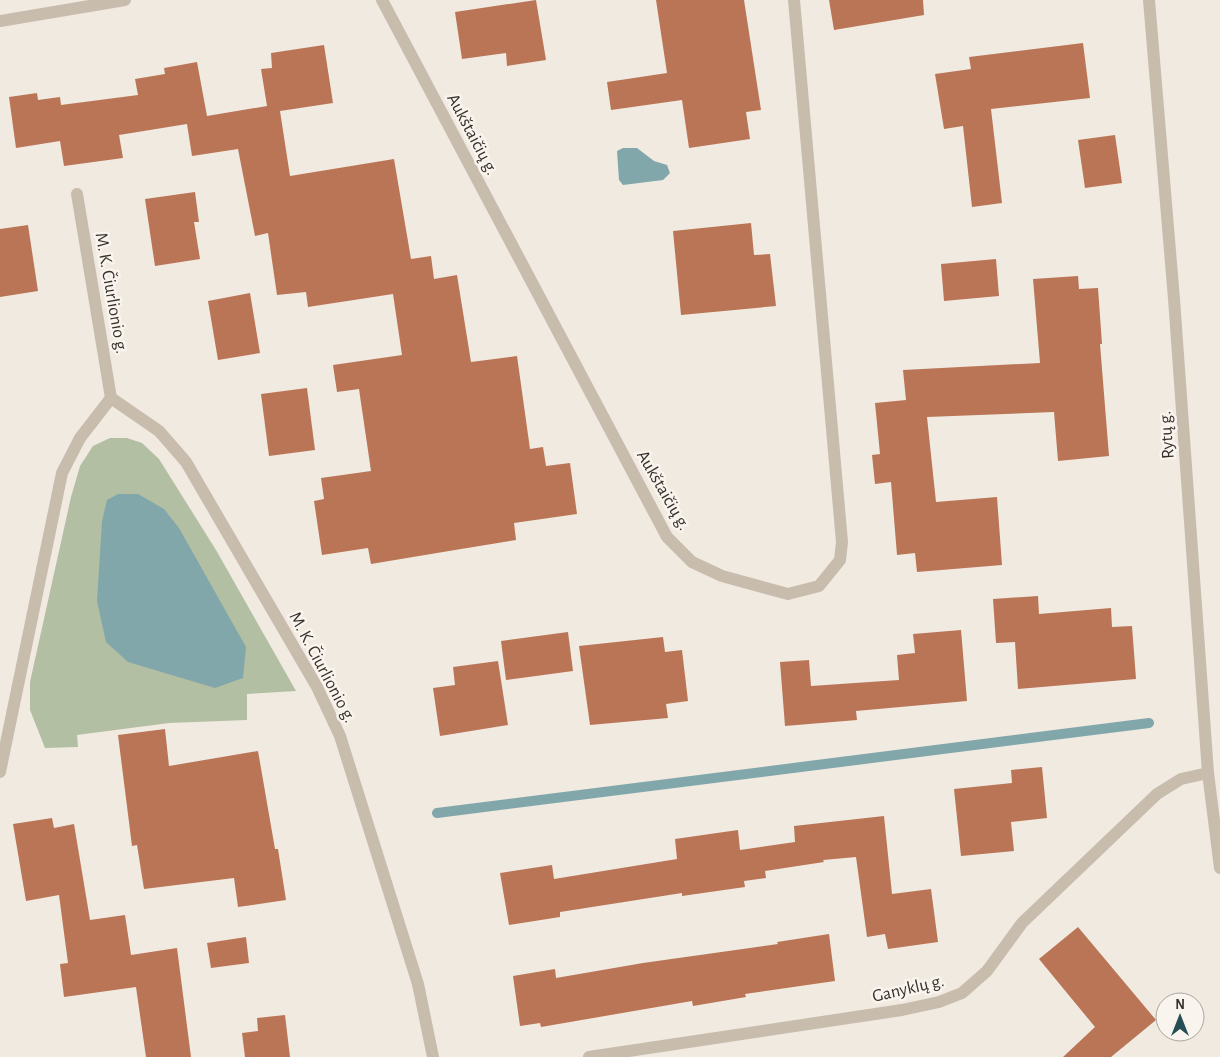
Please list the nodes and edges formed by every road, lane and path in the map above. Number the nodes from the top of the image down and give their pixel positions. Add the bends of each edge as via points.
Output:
1 (125, 0) edge
2 (382, 0) edge
3 (794, 0) edge
4 (1148, 0) edge
5 (93, 3) edge
6 (0, 20) edge
7 (77, 194) dead end
8 (111, 398) junction
9 (0, 772) edge
10 (1208, 774) junction
11 (1220, 868) edge
12 (433, 1057) edge
13 (589, 1057) edge

1 - 5 street
2 - 3 street, Aukštaičių g. via 668,537 692,562 722,576 788,594 819,586 840,560 842,542
4 - 10 street, Rytų g. via 1174,299
5 - 6 street
7 - 8 street, M. K. Čiurlionio g.
8 - 9 street via 80,438 62,473
8 - 12 street, M. K. Čiurlionio g. via 159,431 186,462 317,687 340,736 418,984
10 - 11 street, Rytų g.
10 - 13 street, Ganyklų g. via 1182,779 1157,794 1022,923 987,971 962,993 902,1010

